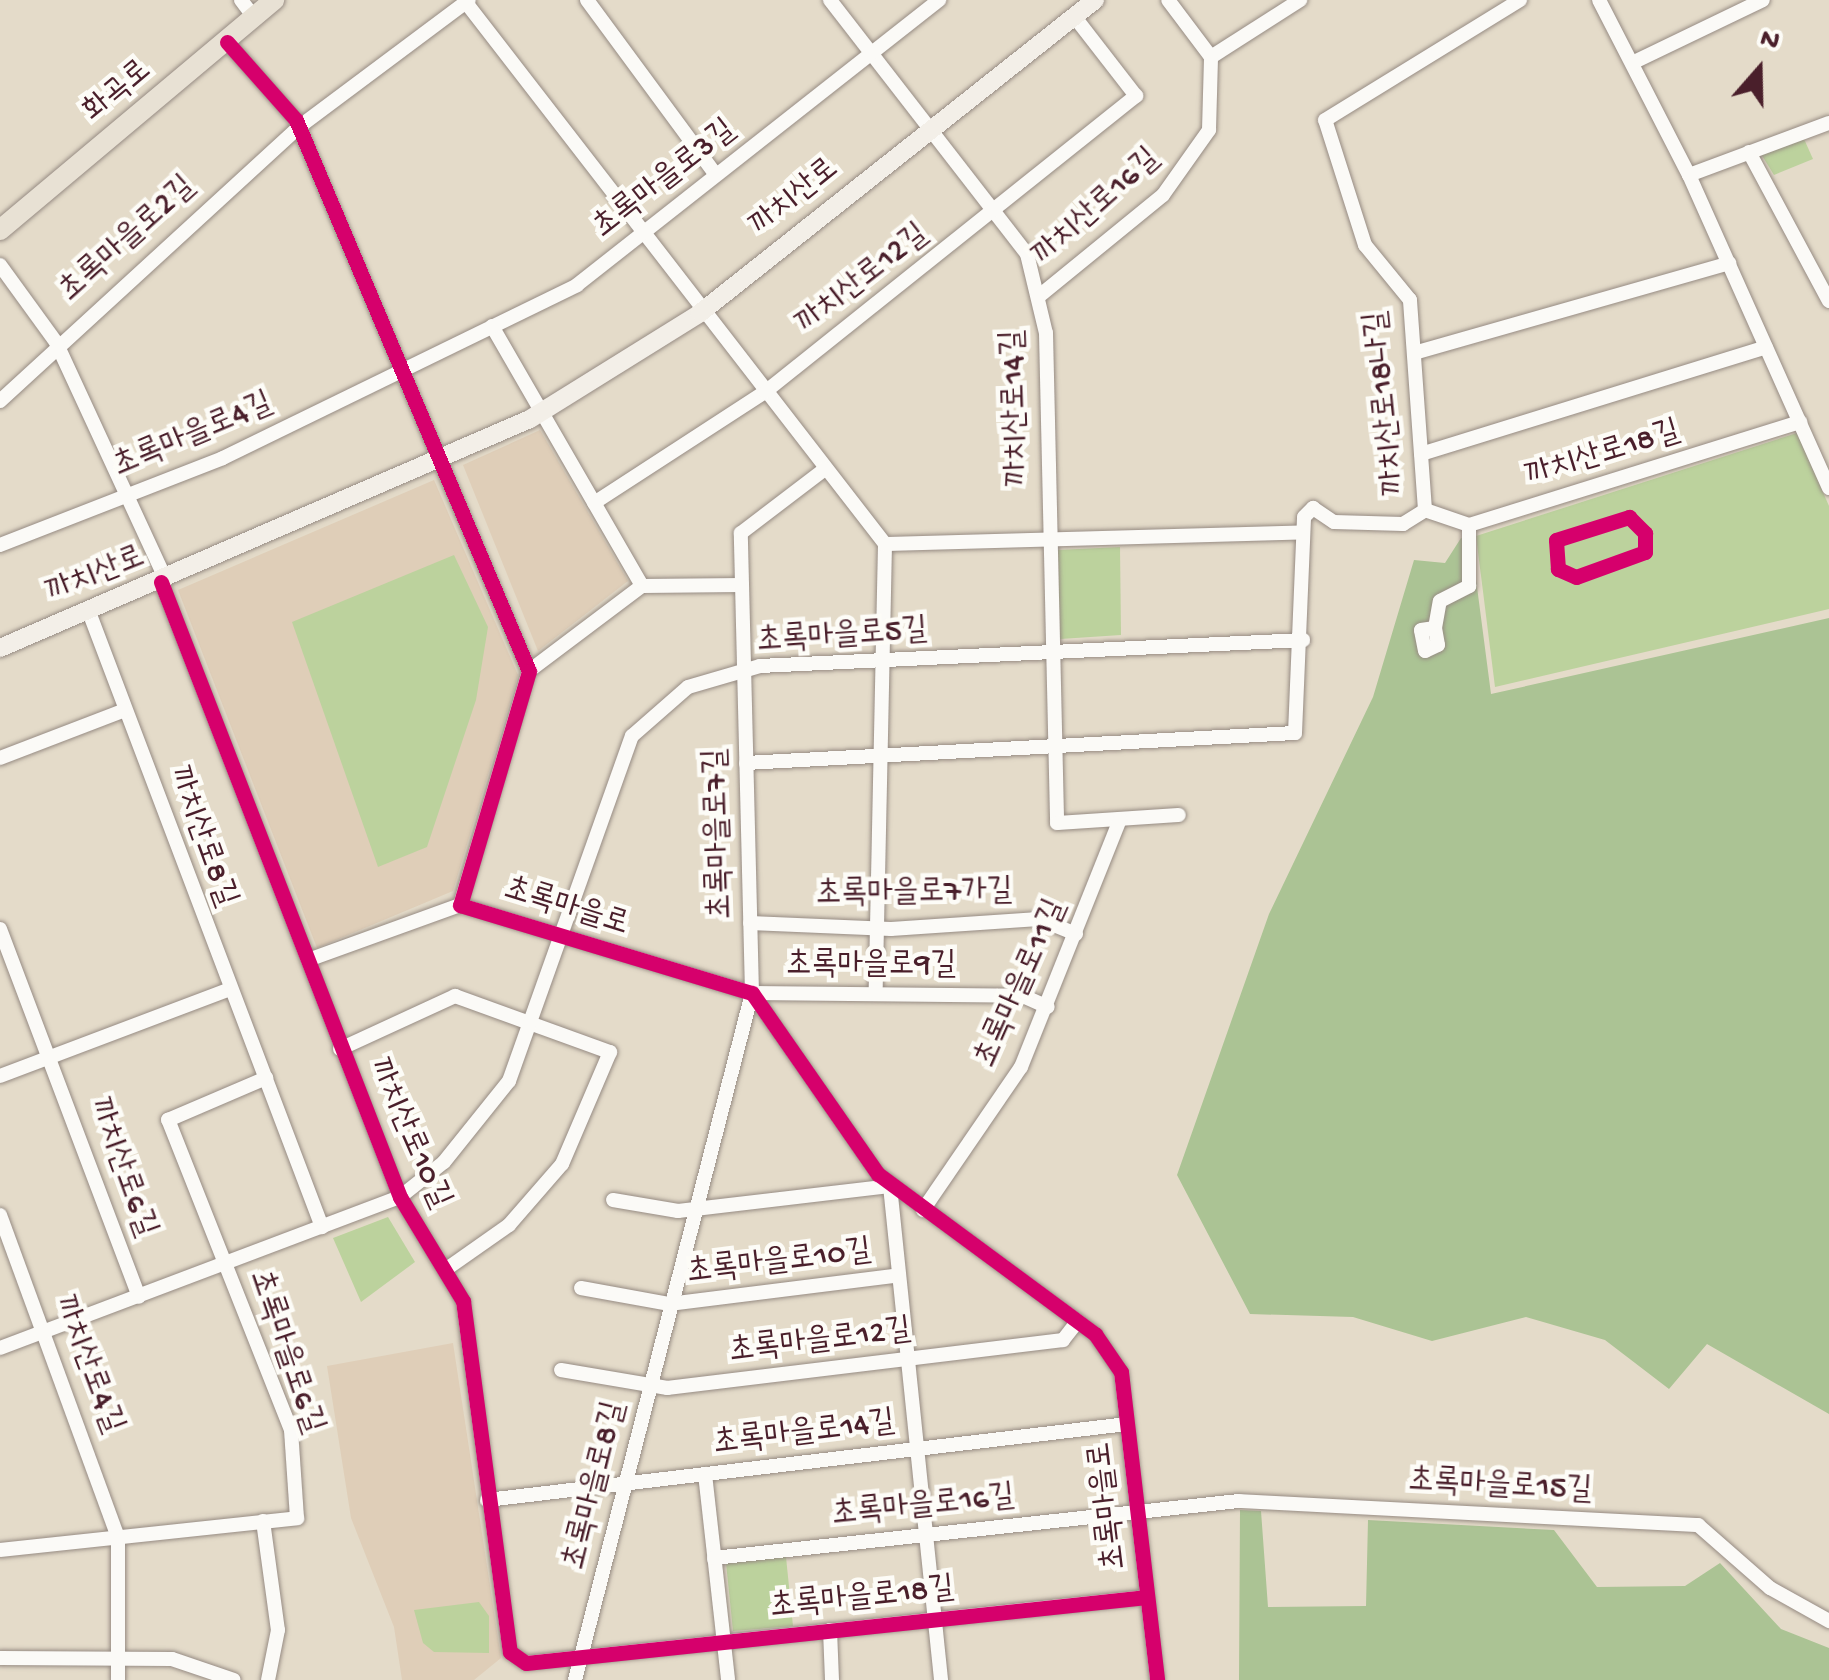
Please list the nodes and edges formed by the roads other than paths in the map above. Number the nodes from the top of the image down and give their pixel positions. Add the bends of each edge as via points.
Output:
1 (241, 0) edge
2 (274, 0) edge
3 (587, 0) edge
4 (830, 0) edge
5 (940, 0) edge
6 (1095, 0) edge
7 (1168, 0) edge
8 (1300, 0) edge
9 (1520, 0) edge
10 (1599, 0) edge
11 (1763, 0) edge
12 (467, 1) edge
13 (1074, 16) junction
14 (254, 18) junction
15 (226, 42) junction
16 (872, 53) junction
17 (1212, 58) junction
18 (1632, 63) junction
19 (1829, 122) edge
20 (299, 126) junction
21 (932, 127) junction
22 (1750, 152) junction
23 (716, 175) junction
24 (1690, 175) junction
25 (995, 211) junction
26 (0, 230) edge
27 (642, 235) junction
28 (1729, 262) junction
29 (0, 265) edge
30 (1038, 297) junction
31 (1829, 301) edge
32 (700, 312) junction
33 (492, 326) junction
34 (56, 342) junction
35 (1766, 347) junction
36 (1414, 353) junction
37 (404, 368) junction
38 (764, 392) junction
39 (0, 401) edge
40 (542, 411) junction
41 (1800, 422) junction
42 (1421, 454) junction
43 (443, 458) junction
44 (825, 469) junction
45 (1829, 488) edge
46 (129, 494) junction
47 (594, 502) junction
48 (1425, 510) junction
49 (1469, 526) junction
50 (1302, 532) junction
51 (1048, 540) junction
52 (885, 544) junction
53 (0, 545) edge
54 (164, 581) junction
55 (642, 586) junction
56 (742, 586) junction
57 (89, 612) junction
58 (1435, 628) dead end
59 (1302, 640) junction
60 (0, 648) edge
61 (1050, 652) junction
62 (882, 660) junction
63 (529, 671) junction
64 (744, 672) junction
65 (125, 710) junction
66 (1054, 747) junction
67 (881, 757) junction
68 (0, 758) edge
69 (746, 763) junction
70 (1179, 816) dead end
71 (1120, 820) junction
72 (460, 905) junction
73 (750, 923) junction
74 (877, 927) junction
75 (0, 929) edge
76 (1076, 934) junction
77 (559, 935) junction
78 (308, 960) junction
79 (228, 990) junction
80 (876, 990) junction
81 (752, 993) junction
82 (1048, 1006) junction
83 (530, 1021) junction
84 (340, 1048) junction
85 (50, 1057) junction
86 (0, 1076) edge
87 (266, 1078) junction
88 (890, 1186) junction
89 (400, 1196) junction
90 (613, 1200) dead end
91 (693, 1209) junction
92 (924, 1210) junction
93 (0, 1215) edge
94 (322, 1226) junction
95 (225, 1264) junction
96 (445, 1270) junction
97 (895, 1276) junction
98 (580, 1288) dead end
99 (139, 1297) junction
100 (670, 1304) junction
101 (1078, 1320) junction
102 (45, 1334) junction
103 (0, 1348) edge
104 (904, 1360) junction
105 (561, 1370) dead end
106 (649, 1387) junction
107 (1127, 1424) junction
108 (913, 1448) junction
109 (705, 1474) junction
110 (625, 1483) junction
111 (487, 1500) junction
112 (1137, 1510) junction
113 (263, 1521) junction
114 (924, 1534) junction
115 (118, 1537) junction
116 (0, 1550) edge
117 (714, 1558) junction
118 (1147, 1597) junction
119 (934, 1620) junction
120 (1829, 1621) edge
121 (830, 1630) junction
122 (724, 1642) junction
123 (582, 1657) junction
124 (0, 1658) edge
125 (118, 1659) junction
126 (118, 1680) edge
127 (234, 1680) edge
128 (268, 1680) edge
129 (576, 1680) edge
130 (728, 1680) edge
131 (832, 1680) edge
132 (941, 1680) edge
133 (1157, 1680) edge

1 - 14 street
2 - 14 main road, 화곡로
3 - 23 street
4 - 16 street, 까치산로14길
5 - 16 street, 초록마을로3길
6 - 13 street, 까치산로
7 - 17 street
8 - 17 street
9 - 36 street, 까치산로18나길 via 1325,120 1365,246 1410,300
10 - 18 street
11 - 18 street
12 - 20 street
12 - 27 street
13 - 21 street, 까치산로
13 - 25 street via 1136,96
14 - 15 main road, 화곡로
15 - 20 street
15 - 26 main road, 화곡로
16 - 21 street, 까치산로14길
16 - 23 street, 초록마을로3길
17 - 30 street, 까치산로16길 via 1217,97 1188,164
18 - 24 street
19 - 22 street
20 - 34 street, 초록마을로2길
20 - 37 street
21 - 25 street, 까치산로14길
21 - 32 street, 까치산로
22 - 24 street
22 - 31 street
23 - 27 street, 초록마을로3길
24 - 28 street
25 - 30 street, 까치산로14길 via 1027,254
25 - 38 street, 까치산로12길
27 - 32 street
27 - 33 street, 초록마을로3길 via 577,285
28 - 35 street
28 - 36 street
29 - 34 street, 까치산로10길
30 - 51 street, 까치산로14길
32 - 38 street
32 - 40 street, 까치산로
33 - 37 street, 초록마을로3길
33 - 40 street
34 - 39 street, 초록마을로2길
34 - 46 street, 까치산로10길
35 - 41 street
35 - 42 street, 까치산로18길
36 - 42 street, 까치산로18나길
37 - 43 street
37 - 46 street, 초록마을로4길
38 - 44 street
38 - 47 street, 까치산로12길
40 - 43 street, 까치산로
40 - 47 street
41 - 45 street
41 - 49 street, 까치산로18길
42 - 48 street, 까치산로18나길
43 - 54 street, 까치산로
43 - 63 street
44 - 52 street
44 - 56 street via 741,532
46 - 53 street, 초록마을로4길
46 - 54 street, 까치산로10길
47 - 55 street
48 - 49 street
48 - 50 street via 1403,524 1334,522 1313,508
49 - 58 street via 1469,586 1440,601
50 - 51 street
50 - 59 street
51 - 52 street
51 - 61 street, 까치산로14길
52 - 62 street
54 - 57 street, 까치산로
54 - 78 street, 까치산로10길
55 - 56 street
55 - 63 street
56 - 64 street
57 - 60 street, 까치산로
57 - 65 street, 까치산로8길
59 - 61 street
59 - 66 street via 1295,732
61 - 62 street, 초록마을로5길
61 - 66 street, 까치산로14길
62 - 64 street, 초록마을로5길
62 - 67 street
63 - 72 street, 초록마을로
64 - 69 street, 초록마을로7길
64 - 77 street, 초록마을로5길 via 688,687 632,736
65 - 68 street
65 - 79 street, 까치산로8길
66 - 67 street
66 - 71 street, 까치산로14길 via 1057,822
67 - 69 street
67 - 74 street
69 - 73 street, 초록마을로7길
70 - 71 street, 까치산로14길
71 - 76 street, 초록마을로11길
72 - 77 street, 초록마을로
72 - 78 street, 초록마을로
73 - 74 street, 초록마을로7가길
73 - 81 street, 초록마을로7길
74 - 76 street, 초록마을로7가길 via 1039,919
74 - 80 street
75 - 85 street, 까치산로6길
76 - 82 street, 초록마을로11길
77 - 81 street, 초록마을로
77 - 83 street, 초록마을로6길
78 - 84 street, 까치산로10길
79 - 85 street
79 - 87 street, 까치산로8길
80 - 81 street, 초록마을로9길
80 - 82 street, 초록마을로9길 via 1024,996
81 - 88 street, 초록마을로
81 - 91 street, 초록마을로8길
82 - 92 street, 초록마을로11길 via 1021,1068
83 - 84 street, 까치산로10길 via 455,996
83 - 89 street, 초록마을로6길 via 509,1080 472,1132
83 - 96 street, 까치산로10길 via 610,1052 562,1164 509,1225
84 - 89 street, 까치산로10길
85 - 86 street
85 - 99 street, 까치산로6길
87 - 94 street, 까치산로8길
87 - 95 street via 168,1120
88 - 91 street, 초록마을로10길
88 - 92 street, 초록마을로
88 - 97 street, 초록마을로10길
89 - 94 street, 초록마을로6길
89 - 96 street, 까치산로10길
90 - 91 street
91 - 100 street, 초록마을로8길
92 - 101 street, 초록마을로
93 - 102 street, 까치산로4길
94 - 95 street, 초록마을로6길
95 - 99 street, 초록마을로6길
95 - 113 street, 초록마을로6길 via 291,1430 296,1518
96 - 111 street, 까치산로10길 via 469,1327
97 - 100 street, 초록마을로10길
97 - 104 street, 초록마을로10길
98 - 100 street
99 - 102 street, 초록마을로6길
100 - 106 street, 초록마을로8길
101 - 104 street, 초록마을로12길 via 1063,1340
101 - 107 street, 초록마을로 via 1120,1372
102 - 103 street, 초록마을로6길
102 - 115 street, 까치산로4길
104 - 106 street, 초록마을로12길
104 - 108 street, 초록마을로10길
105 - 106 street, 초록마을로12길
106 - 110 street, 초록마을로8길
107 - 108 street, 초록마을로14길
107 - 112 street, 초록마을로
108 - 109 street, 초록마을로14길
108 - 114 street, 초록마을로10길
109 - 110 street, 초록마을로14길
109 - 117 street
110 - 111 street, 초록마을로14길
110 - 123 street, 초록마을로8길
111 - 123 street, 까치산로10길 via 510,1652 526,1663
112 - 114 street, 초록마을로16길
112 - 118 street, 초록마을로
112 - 120 street, 초록마을로15길 via 1239,1501 1698,1525 1770,1588
113 - 115 street
113 - 128 street via 278,1630
114 - 117 street, 초록마을로16길
114 - 119 street, 초록마을로10길
115 - 116 street
115 - 125 street, 까치산로4길
117 - 122 street
118 - 119 street, 초록마을로18길
118 - 133 street, 초록마을로
119 - 121 street, 초록마을로18길
119 - 132 street, 초록마을로10길
121 - 122 street, 초록마을로18길
121 - 131 street, 초록마을로18길
122 - 123 street, 초록마을로18길
122 - 130 street
123 - 129 street, 초록마을로8길
124 - 125 street
125 - 126 street, 까치산로4길
125 - 127 street via 172,1658

